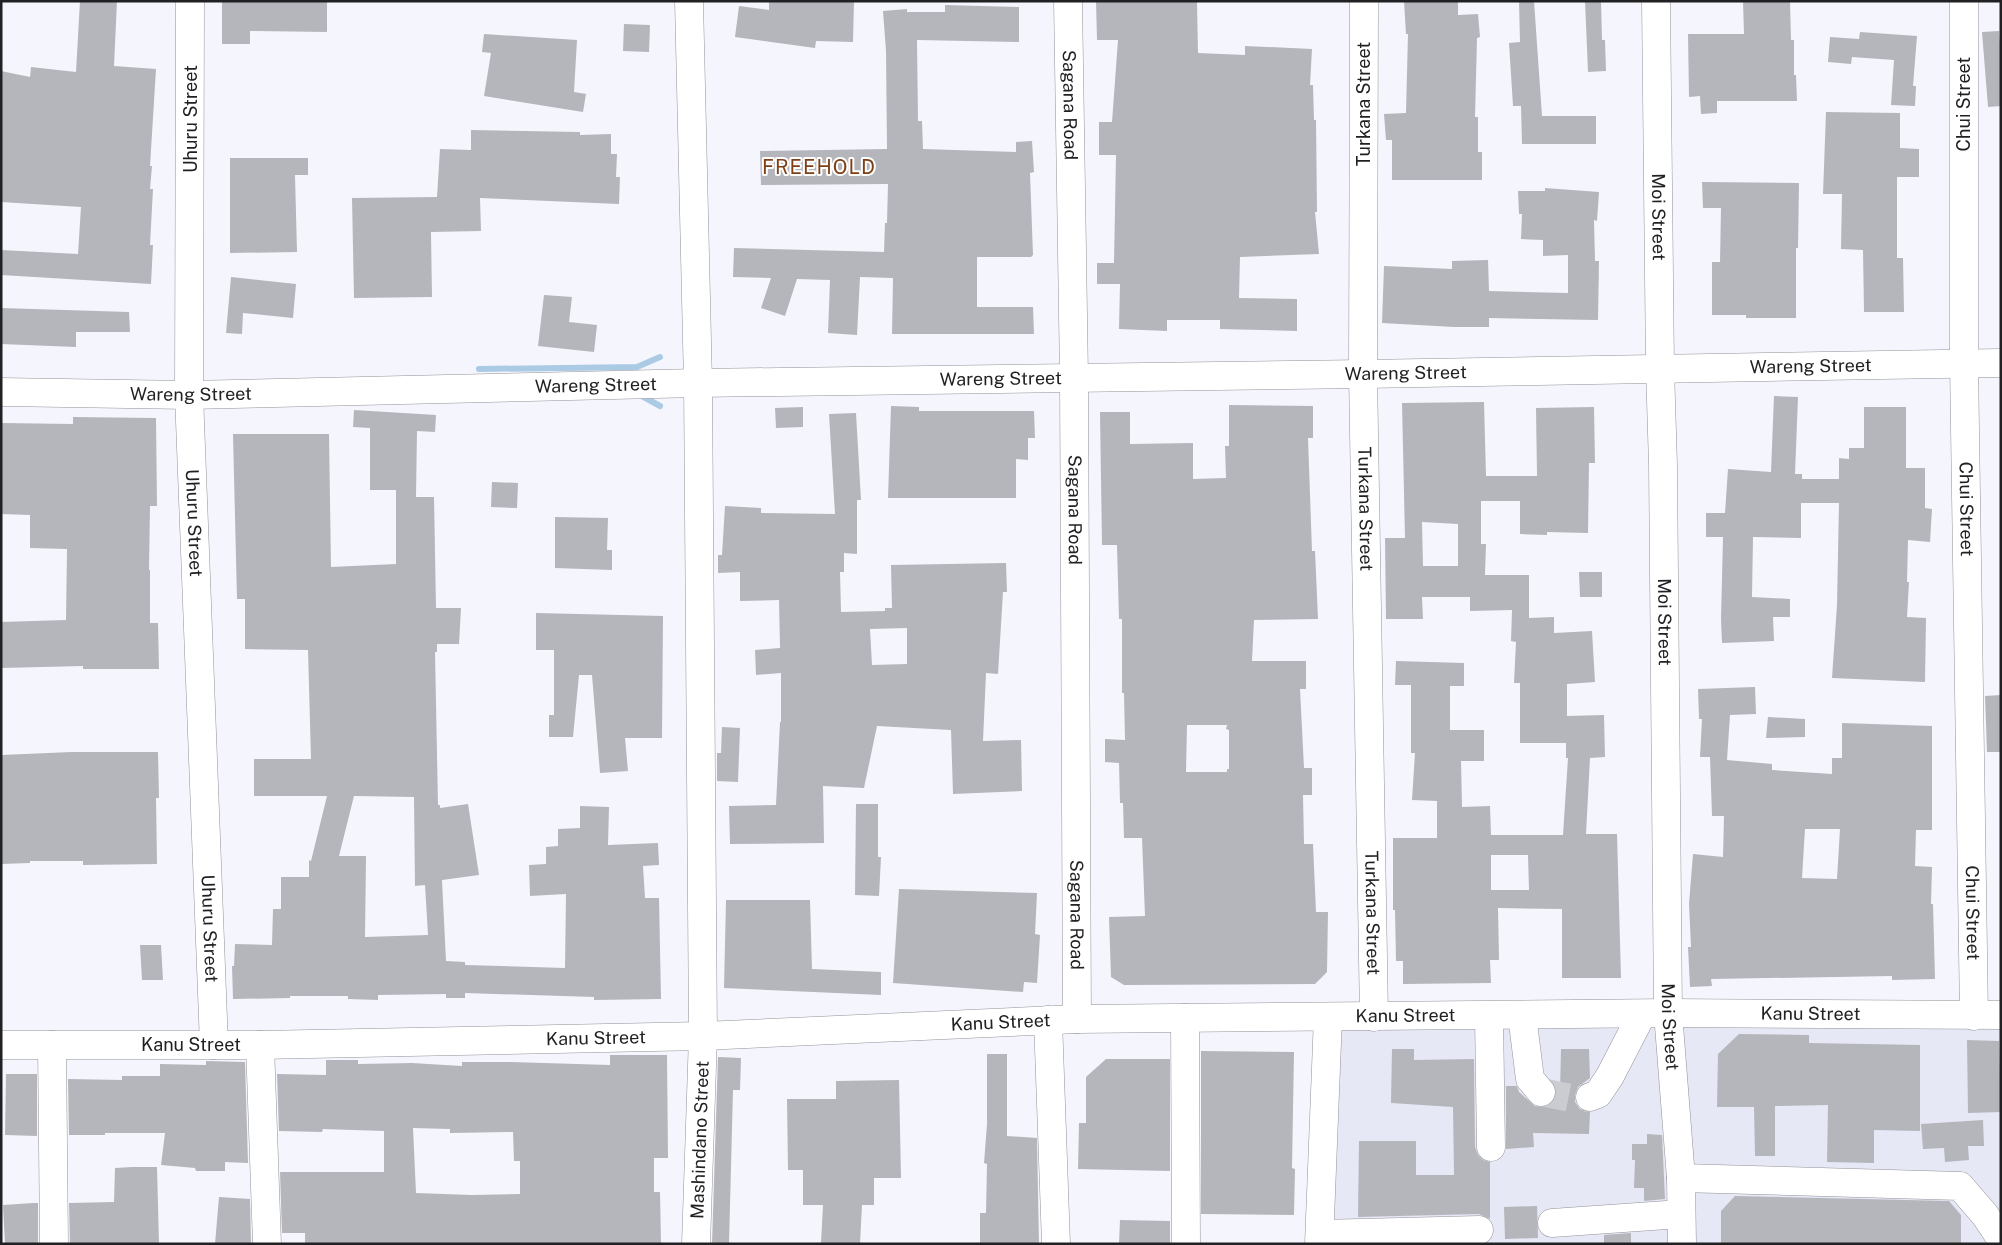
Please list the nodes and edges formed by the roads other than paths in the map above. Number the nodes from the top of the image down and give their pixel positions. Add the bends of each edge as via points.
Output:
1 (190, 1) edge
2 (689, 1) edge
3 (1068, 1) edge
4 (1364, 1) edge
5 (1656, 1) edge
6 (1964, 1) edge
7 (2001, 363) edge
8 (1964, 364) junction
9 (1660, 368) junction
10 (1363, 374) junction
11 (1074, 377) junction
12 (698, 383) junction
13 (1, 392) edge
14 (189, 394) junction
15 (1655, 1014) junction
16 (1522, 1015) junction
17 (1988, 1015) edge
18 (1490, 1016) junction
19 (1328, 1017) junction
20 (1374, 1017) junction
21 (1185, 1018) junction
22 (1077, 1019) junction
23 (1048, 1020) junction
24 (703, 1036) junction
25 (1, 1045) edge
26 (52, 1045) junction
27 (214, 1046) junction
28 (260, 1046) junction
29 (1541, 1092) dead end
30 (1590, 1097) tunnel mouth
31 (1492, 1147) dead end
32 (1681, 1178) junction
33 (1681, 1214) junction
34 (1993, 1214) edge
35 (1552, 1223) dead end
36 (1479, 1230) dead end
37 (1320, 1239) edge
38 (2001, 1239) edge
39 (54, 1244) edge
40 (267, 1244) edge
41 (696, 1244) edge
42 (1056, 1244) edge
43 (1186, 1244) edge
44 (1682, 1244) edge

1 - 14 street, Uhuru Street
2 - 12 street, Mashindano Street
3 - 11 street, Sagana Road
4 - 10 street, Turkana Street
5 - 9 street, Moi Street
6 - 8 street, Chui Street
7 - 8 street, Wareng Street
8 - 9 street, Wareng Street
8 - 17 street, Chui Street
9 - 10 street, Wareng Street
9 - 15 street, Moi Street via 1664,475
10 - 11 street, Wareng Street
10 - 20 street, Turkana Street
11 - 12 street, Wareng Street
11 - 22 street, Sagana Road
12 - 14 street, Wareng Street
12 - 24 street, Mashindano Street
13 - 14 street, Wareng Street
14 - 27 street, Uhuru Street
15 - 16 street, Kanu Street
15 - 17 street, Kanu Street
15 - 30 street via 1598,1094
15 - 32 street, Moi Street
16 - 18 street, Kanu Street
16 - 29 street via 1530,1079
18 - 20 street, Kanu Street
18 - 31 street
19 - 20 street, Kanu Street
19 - 21 street, Kanu Street
19 - 37 street
21 - 22 street, Kanu Street
21 - 43 street
22 - 23 street, Kanu Street
23 - 24 street, Kanu Street
23 - 42 street
24 - 28 street, Kanu Street
24 - 41 street, Mashindano Street
25 - 26 street, Kanu Street
26 - 27 street, Kanu Street
26 - 39 street
27 - 28 street, Kanu Street
28 - 40 street
32 - 33 street, Moi Street
32 - 34 street via 1960,1186
33 - 35 street
33 - 44 street, Moi Street
34 - 38 street
36 - 37 street

